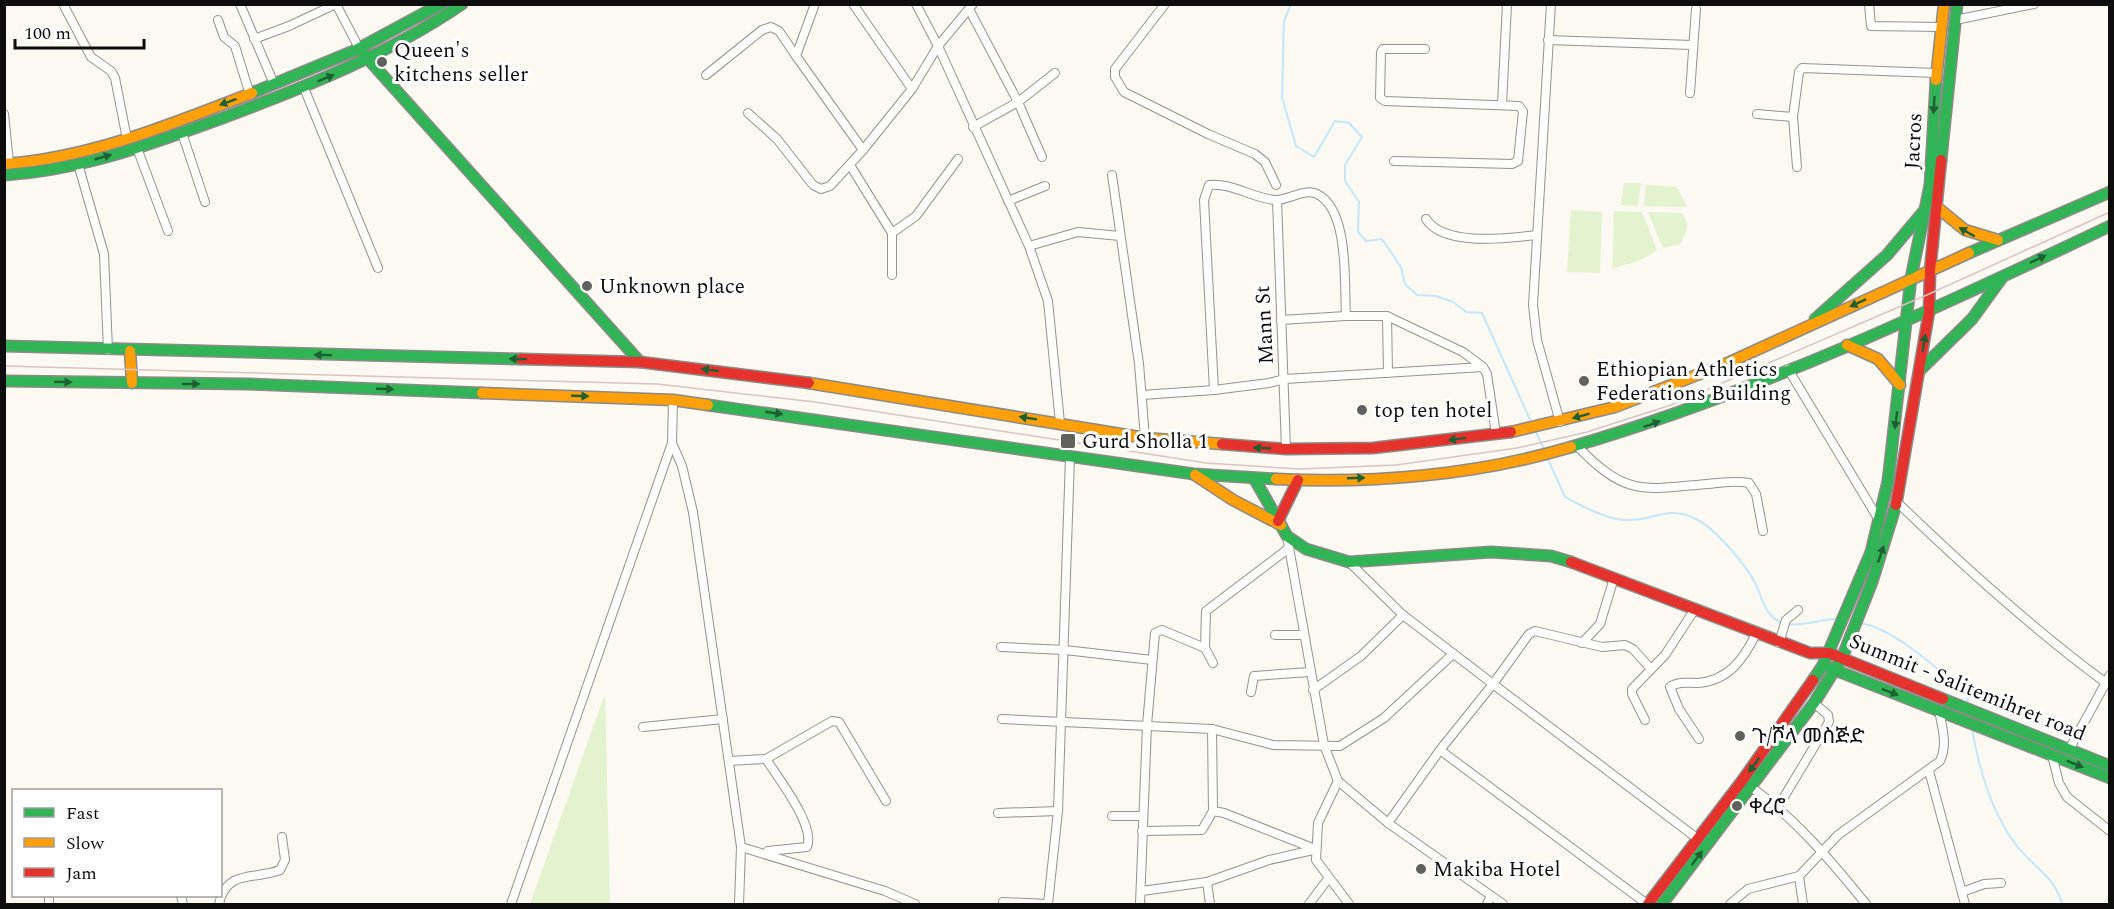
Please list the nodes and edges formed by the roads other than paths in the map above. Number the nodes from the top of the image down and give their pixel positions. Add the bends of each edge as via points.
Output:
1 (63, 4) edge
2 (240, 4) edge
3 (441, 4) edge
4 (462, 4) edge
5 (816, 4) edge
6 (853, 4) edge
7 (916, 4) edge
8 (1165, 4) edge
9 (1507, 4) edge
10 (1551, 4) edge
11 (1869, 4) edge
12 (1944, 4) edge
13 (1957, 4) edge
14 (2031, 5) edge
15 (971, 7) edge
16 (1696, 9) dead end
17 (218, 20) dead end
18 (1955, 20) junction
19 (1941, 27) junction
20 (254, 39) junction
21 (1548, 40) junction
22 (1692, 45) junction
23 (938, 46) junction
24 (1425, 49) dead end
25 (360, 50) junction
26 (796, 56) junction
27 (368, 61) junction
28 (1055, 73) dead end
29 (1936, 73) junction
30 (706, 75) dead end
31 (274, 84) junction
32 (304, 88) junction
33 (912, 89) junction
34 (1690, 93) dead end
35 (250, 95) junction
36 (1018, 102) junction
37 (1502, 104) junction
38 (748, 113) dead end
39 (4, 114) edge
40 (1757, 114) dead end
41 (1793, 117) junction
42 (169, 124) junction
43 (973, 127) junction
44 (178, 134) junction
45 (128, 139) junction
46 (137, 148) junction
47 (863, 150) junction
48 (1042, 157) dead end
49 (958, 159) dead end
50 (1394, 161) dead end
51 (7, 164) edge
52 (78, 164) junction
53 (850, 165) junction
54 (1797, 166) dead end
55 (4, 175) edge
56 (1112, 175) dead end
57 (1276, 185) dead end
58 (1045, 186) dead end
59 (2109, 192) edge
60 (1277, 200) junction
61 (1008, 201) junction
62 (205, 202) dead end
63 (1933, 207) junction
64 (1426, 219) dead end
65 (2109, 226) edge
66 (168, 231) dead end
67 (892, 233) junction
68 (1537, 235) junction
69 (1120, 236) junction
70 (2002, 240) junction
71 (1029, 246) junction
72 (378, 268) dead end
73 (1930, 271) junction
74 (892, 275) dead end
75 (2003, 276) junction
76 (1911, 278) junction
77 (1929, 312) junction
78 (1346, 316) junction
79 (1387, 316) junction
80 (1281, 320) junction
81 (1908, 321) junction
82 (1803, 329) junction
83 (1847, 345) junction
84 (4, 346) edge
85 (108, 350) junction
86 (130, 351) junction
87 (640, 362) junction
88 (1483, 367) junction
89 (1788, 369) junction
90 (1920, 370) junction
91 (1388, 373) junction
92 (1285, 379) junction
93 (4, 381) edge
94 (132, 383) junction
95 (1900, 385) junction
96 (1214, 390) junction
97 (1142, 395) junction
98 (673, 400) junction
99 (1560, 422) junction
100 (1059, 423) junction
101 (1496, 434) junction
102 (1145, 438) junction
103 (672, 443) junction
104 (1578, 447) junction
105 (1286, 449) junction
106 (1070, 457) junction
107 (1194, 474) junction
108 (1254, 478) junction
109 (1298, 480) junction
110 (1898, 502) junction
111 (1880, 521) junction
112 (1282, 527) junction
113 (1763, 531) dead end
114 (1289, 548) junction
115 (1349, 562) junction
116 (1614, 578) junction
117 (1798, 610) dead end
118 (1694, 612) junction
119 (1403, 615) junction
120 (1304, 634) junction
121 (1756, 634) junction
122 (1275, 635) dead end
123 (1582, 643) junction
124 (1779, 643) junction
125 (1001, 647) dead end
126 (1205, 648) junction
127 (1065, 650) junction
128 (1810, 653) junction
129 (1829, 653) junction
130 (1453, 654) junction
131 (1842, 658) junction
132 (1152, 660) junction
133 (1213, 663) dead end
134 (1823, 665) junction
135 (1651, 669) junction
136 (1836, 671) junction
137 (1310, 672) junction
138 (2108, 678) edge
139 (1493, 684) junction
140 (1313, 690) junction
141 (1251, 692) dead end
142 (1814, 704) junction
143 (1939, 710) junction
144 (723, 719) junction
145 (1002, 719) dead end
146 (1645, 720) dead end
147 (1060, 721) junction
148 (1148, 725) junction
149 (643, 727) dead end
150 (1212, 729) junction
151 (1699, 739) dead end
152 (1324, 745) junction
153 (2070, 748) junction
154 (1440, 750) junction
155 (2052, 755) junction
156 (766, 759) junction
157 (729, 761) junction
158 (2109, 766) edge
159 (1929, 771) junction
160 (2109, 776) edge
161 (1338, 781) junction
162 (1751, 787) junction
163 (886, 801) dead end
164 (1778, 807) junction
165 (1058, 811) junction
166 (1213, 811) junction
167 (998, 813) dead end
168 (1112, 816) dead end
169 (1143, 816) junction
170 (1388, 823) junction
171 (1142, 831) junction
172 (2109, 831) edge
173 (282, 837) dead end
174 (1698, 839) junction
175 (741, 847) junction
176 (1315, 849) junction
177 (761, 851) junction
178 (1821, 853) junction
179 (1799, 876) junction
180 (1328, 879) junction
181 (1207, 882) junction
182 (2001, 883) dead end
183 (1142, 891) junction
184 (222, 892) edge
185 (1962, 892) junction
186 (1491, 896) junction
187 (1003, 902) dead end
188 (511, 904) edge
189 (739, 904) edge
190 (915, 904) edge
191 (1048, 904) edge
192 (1140, 904) edge
193 (1210, 904) edge
194 (1309, 904) edge
195 (1349, 904) edge
196 (1487, 904) edge
197 (1503, 904) edge
198 (1647, 904) edge
199 (1662, 904) edge
200 (1730, 904) edge
201 (1803, 904) edge
202 (1866, 904) edge
203 (1965, 904) edge

1 - 45 street via 91,57 115,78
2 - 20 street
3 - 25 main road
4 - 27 main road via 405,43
5 - 26 street
6 - 33 street
7 - 23 street
8 - 57 street via 1115,69 1120,87 1208,134 1255,153 1265,162
9 - 37 street
10 - 21 street
11 - 19 street via 1871,26
12 - 19 main road, Jacros
13 - 18 main road, Jacros
14 - 18 street
15 - 23 street
15 - 36 street
16 - 22 street
17 - 35 street via 224,37 235,46
18 - 63 main road, Jacros
19 - 29 main road, Jacros
20 - 25 street via 336,4
20 - 31 street
21 - 22 street
21 - 68 street
22 - 34 street
23 - 33 street
23 - 43 street
24 - 37 street via 1383,49 1380,98
25 - 27 main road
25 - 31 main road
26 - 30 street via 771,27
26 - 47 street
32 -> 27 main road
27 - 87 main road
28 - 36 street
29 - 41 street via 1802,68 1798,72
29 -> 63 main road, Jacros
31 - 35 main road
32 - 44 main road
32 - 72 street
33 - 47 street
35 -> 42 main road
36 - 43 street
36 - 48 street
37 - 50 street via 1519,106 1523,111 1516,164
38 - 53 street via 777,139 820,189 830,186
39 - 51 street
40 - 41 street
41 - 54 street
42 - 44 main road
42 - 45 main road
43 - 61 street
44 - 46 main road
44 - 62 street
45 - 51 main road
52 -> 46 main road
46 - 66 street
47 - 53 street
49 - 67 street via 916,216
52 - 55 main road
52 - 85 street via 104,254
53 - 67 street
56 - 69 street
58 - 61 street
59 - 70 main road
60 - 78 street via 1309,192 1318,194 1334,216 1343,240
60 - 80 street, Mann St
60 - 96 street via 1213,184 1204,191
61 - 71 street
70 -> 63 main road via 1965,233
63 - 73 main road, Jacros
63 - 76 main road, Jacros
63 - 82 main road via 1882,261
64 - 68 street via 1438,230 1475,239
75 -> 65 main road
67 - 74 street
68 - 99 street via 1534,317
69 - 71 street via 1078,232
69 - 97 street
70 - 73 main road
71 - 100 street via 1048,301
73 - 76 main road
73 - 77 main road, Jacros
75 - 77 main road
75 - 90 main road via 1971,319
76 - 81 main road, Jacros
76 -> 82 main road
77 - 81 main road
90 -> 77 main road, Jacros
78 - 79 street
78 - 80 street
79 - 88 street via 1463,352
79 - 91 street
80 - 92 street, Mann St
81 - 83 main road
81 - 95 main road, Jacros
82 -> 99 main road via 1660,390
83 - 89 main road
83 - 95 main road via 1878,358
84 - 85 main road
85 - 86 main road
87 -> 86 main road
86 - 94 main road
100 -> 87 main road via 773,377
88 - 91 street
88 - 101 street
104 -> 89 main road via 1654,423
89 - 111 street
90 - 110 main road, Jacros
91 - 92 street
92 - 96 street
92 - 105 street, Mann St
93 -> 94 main road
94 -> 98 main road
95 -> 111 main road, Jacros
96 - 97 street
97 - 102 street
98 - 103 street
98 -> 106 main road
99 - 101 main road
100 - 102 main road
101 -> 105 main road via 1373,448
105 -> 102 main road
103 - 144 street via 693,512
103 - 188 street
109 -> 104 main road via 1410,476 1474,468
104 - 113 street via 1602,471 1637,487 1749,483 1756,494
106 - 107 main road
106 - 127 street
107 - 108 main road
107 - 112 main road
108 - 109 main road
108 - 112 main road
109 - 112 main road
131 -> 110 main road, Jacros
110 - 138 street via 2060,649
111 - 129 main road, Jacros
112 - 114 street
112 - 115 main road via 1306,549
114 - 120 street
114 - 126 street via 1206,611
115 - 116 main road via 1520,552 1551,556
115 - 119 street
116 - 118 main road
116 - 123 street via 1600,624
117 - 124 street via 1786,620
118 - 121 main road
118 - 135 street via 1680,636
119 - 130 street
119 - 140 street via 1361,656
120 - 122 street
120 - 137 street
121 - 124 main road
121 - 151 street via 1739,662 1724,677 1670,687
123 - 135 street via 1630,647
123 - 139 street via 1535,631
124 - 128 main road
125 - 127 street
126 - 132 street via 1158,630
126 - 133 street
127 - 132 street
127 - 147 street
128 - 129 main road, Summit - Salitemihret road
128 - 134 main road
129 - 131 main road, Summit - Salitemihret road
129 - 134 main road
130 - 139 street
130 - 152 street via 1384,718 1355,739 1340,746
131 - 136 main road
131 - 153 main road, Summit - Salitemihret road
132 - 148 street
134 - 136 main road
134 -> 174 main road
135 - 146 street via 1632,689
136 - 142 main road
136 -> 143 main road
137 - 140 street
137 - 141 street via 1254,676
138 - 153 street
139 - 154 street
139 - 174 street
140 - 152 street
142 - 162 main road
142 - 164 street via 1828,715 1829,722
143 - 155 main road
143 - 159 street via 1944,752
144 - 149 street
144 - 157 street
145 - 147 street
147 - 148 street
147 - 165 street
148 - 150 street
148 - 169 street
150 - 152 street via 1273,745
150 - 166 street
152 - 161 street
153 - 158 main road, Summit - Salitemihret road
154 - 170 street
154 - 198 street
155 -> 160 main road
155 - 172 street via 2067,797
156 - 157 street
156 - 163 street via 832,721 839,722
156 - 177 street via 805,822 810,842 807,847 793,851
157 - 175 street
159 - 178 street via 1838,835
159 - 185 street
161 - 170 street
161 - 176 street via 1318,823
162 - 164 street
199 -> 162 main road
164 - 178 street
165 - 167 street
165 - 191 street
166 - 171 street via 1202,830
166 - 176 street
168 - 169 street
169 - 171 street
170 - 186 street
171 - 183 street
173 - 184 street via 285,860 280,870 248,875 230,883
174 - 198 main road
175 - 177 street
175 - 189 street
176 - 180 street via 1316,860
176 - 181 street
177 - 190 street
178 - 179 street
178 - 202 street
179 - 200 street via 1748,889
179 - 201 street
180 - 194 street
180 - 195 street
181 - 183 street
181 - 193 street
182 - 185 street
183 - 192 street
185 - 203 street
186 - 196 street
186 - 197 street
187 - 191 street

